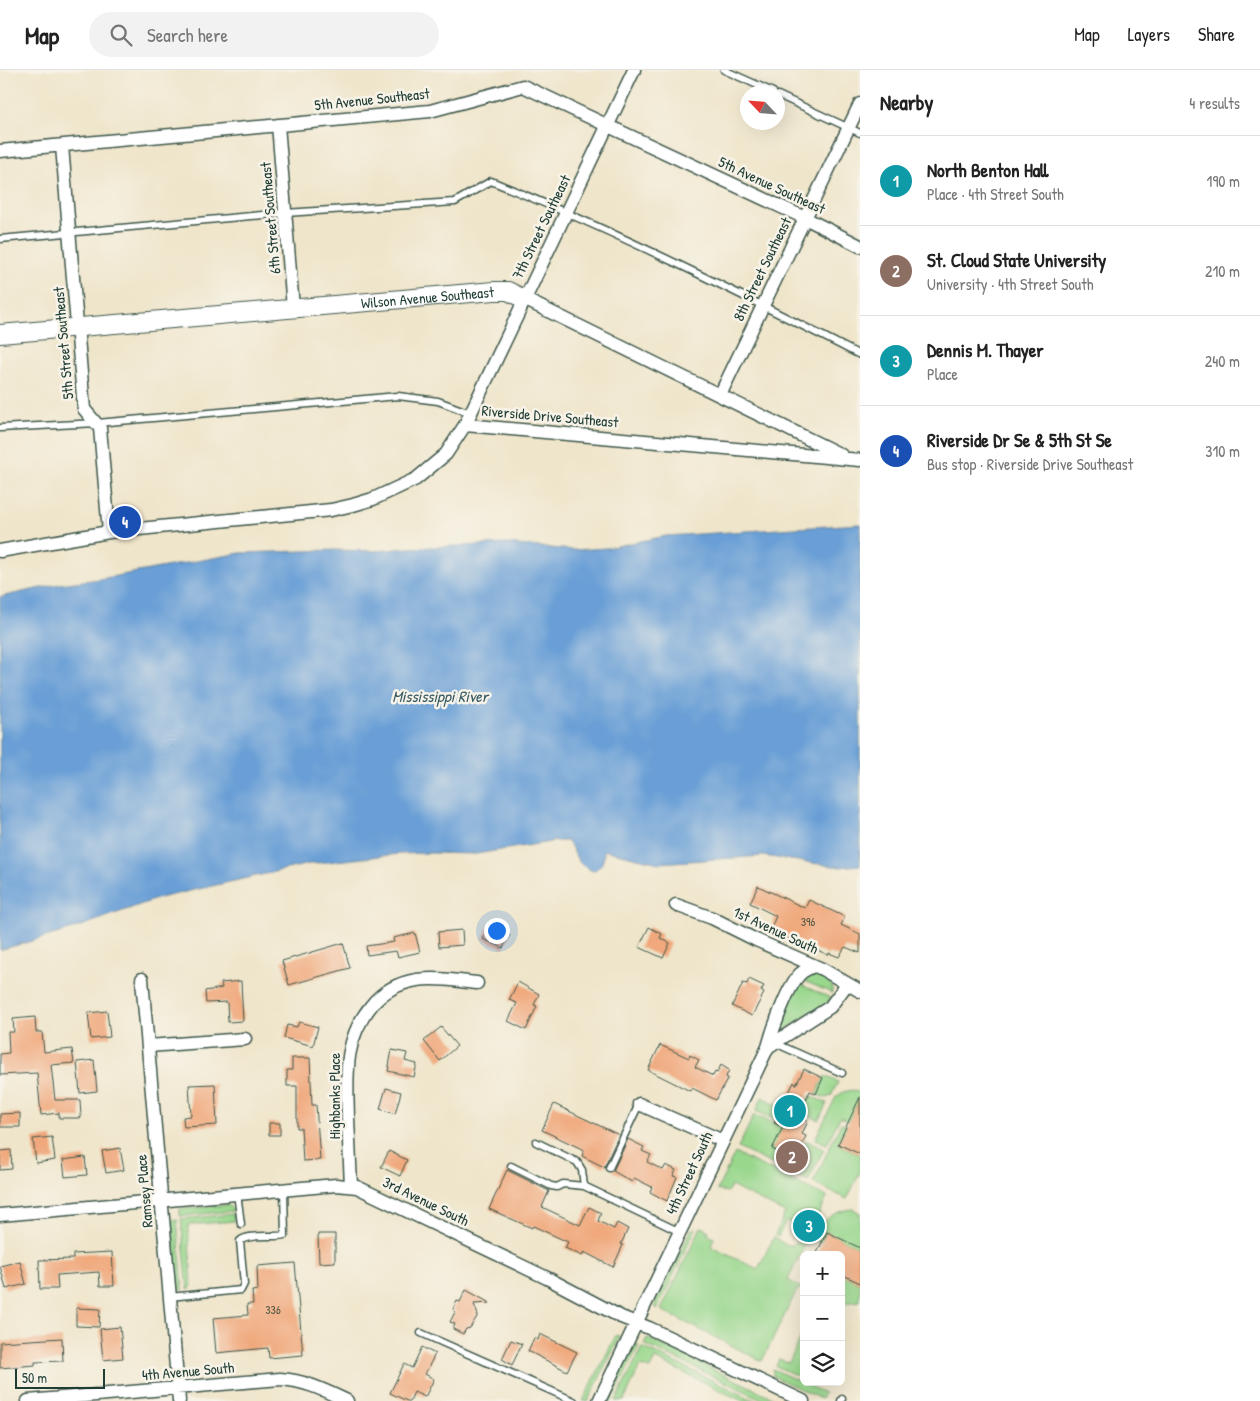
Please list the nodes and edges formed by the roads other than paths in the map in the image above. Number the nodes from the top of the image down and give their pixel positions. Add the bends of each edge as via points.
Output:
1 (634, 70) edge
2 (724, 70) edge
3 (757, 85) edge
4 (785, 98) edge
5 (860, 104) edge
6 (278, 125) junction
7 (608, 126) junction
8 (854, 131) edge
9 (62, 146) junction
10 (0, 151) edge
11 (566, 212) junction
12 (285, 213) junction
13 (805, 218) junction
14 (70, 233) junction
15 (0, 239) edge
16 (860, 246) edge
17 (524, 299) junction
18 (763, 306) junction
19 (293, 308) junction
20 (78, 327) junction
21 (0, 334) edge
22 (860, 355) edge
23 (720, 395) junction
24 (470, 412) junction
25 (97, 423) junction
26 (464, 425) junction
27 (0, 428) edge
28 (854, 459) edge
29 (109, 532) junction
30 (0, 551) edge
31 (676, 905) dead end
32 (814, 966) junction
33 (142, 979) dead end
34 (477, 983) dead end
35 (847, 984) junction
36 (860, 991) edge
37 (246, 1039) dead end
38 (771, 1045) junction
39 (148, 1046) junction
40 (842, 1073) dead end
41 (639, 1104) joint
42 (723, 1141) junction
43 (536, 1142) dead end
44 (511, 1166) dead end
45 (609, 1168) dead end
46 (351, 1186) junction
47 (584, 1186) junction
48 (284, 1189) junction
49 (237, 1193) junction
50 (161, 1200) junction
51 (0, 1215) edge
52 (241, 1224) dead end
53 (680, 1232) junction
54 (170, 1298) junction
55 (636, 1323) junction
56 (421, 1333) dead end
57 (178, 1395) edge
58 (28, 1401) edge
59 (348, 1401) edge
60 (574, 1401) edge
61 (599, 1401) edge
62 (803, 1401) edge

1 - 7 street, 7th Street Southeast
2 - 3 lane
4 - 8 lane
5 - 8 street, 8th Street Southeast
6 - 7 street, 5th Avenue Southeast via 430,111 523,86
6 - 9 street, 5th Avenue Southeast
6 - 12 street, 6th Street Southeast
7 - 11 street, 7th Street Southeast
7 - 13 street, 5th Avenue Southeast
8 - 13 street, 8th Street Southeast
9 - 10 street, 5th Avenue Southeast
9 - 14 street, 5th Street Southeast
11 - 12 lane via 491,181 455,202
11 - 17 street, 7th Street Southeast
11 - 18 lane
12 - 14 lane
12 - 19 street, 6th Street Southeast
13 - 16 street, 5th Avenue Southeast
13 - 18 street, 8th Street Southeast
14 - 15 lane
14 - 20 street, 5th Street Southeast
17 - 19 street, Wilson Avenue Southeast via 508,291 494,291
17 - 23 street, Wilson Avenue Southeast
17 - 24 street, 7th Street Southeast
18 - 22 lane
18 - 23 street, 8th Street Southeast
19 - 20 street, Wilson Avenue Southeast
20 - 21 street, Wilson Avenue Southeast
20 - 25 street, 5th Street Southeast via 84,409
23 - 28 street, Wilson Avenue Southeast
24 - 25 lane via 438,401 398,396
24 - 26 street, 7th Street Southeast
25 - 27 lane
25 - 29 street, 5th Street Southeast
26 - 28 street, Riverside Drive Southeast
26 - 29 street, Riverside Drive Southeast via 446,454 433,465 416,478 373,500 331,510
29 - 30 street, Riverside Drive Southeast
31 - 32 street, 1st Avenue South via 712,918
32 - 35 street, 1st Avenue South
32 - 38 street, 4th Street South via 794,982 773,1030
33 - 39 street, Ramsey Place
34 - 46 street, Highbanks Place via 425,979 406,983 385,992 359,1022 350,1045 347,1077
35 - 36 street, 1st Avenue South
35 - 38 street via 830,1007
37 - 39 street
38 - 40 lane
38 - 42 street, 4th Street South
39 - 50 street, Ramsey Place
41 - 42 street
41 - 45 lane
42 - 53 street, 4th Street South
43 - 47 lane via 577,1162 582,1170
44 - 47 lane via 552,1186
46 - 48 street, 3rd Avenue South
46 - 55 street, 3rd Avenue South
47 - 53 lane
48 - 49 street, 3rd Avenue South
48 - 54 lane via 286,1235 240,1240 244,1284 241,1290
49 - 50 street, 3rd Avenue South
49 - 52 lane
50 - 51 street, 3rd Avenue South
50 - 54 street, Ramsey Place
53 - 55 street, 4th Street South
54 - 57 street, Ramsey Place
55 - 61 street, 4th Street South
55 - 62 street, 3rd Avenue South
56 - 60 lane
57 - 58 street, 4th Avenue South
57 - 59 street, 4th Avenue South via 287,1380 314,1386

